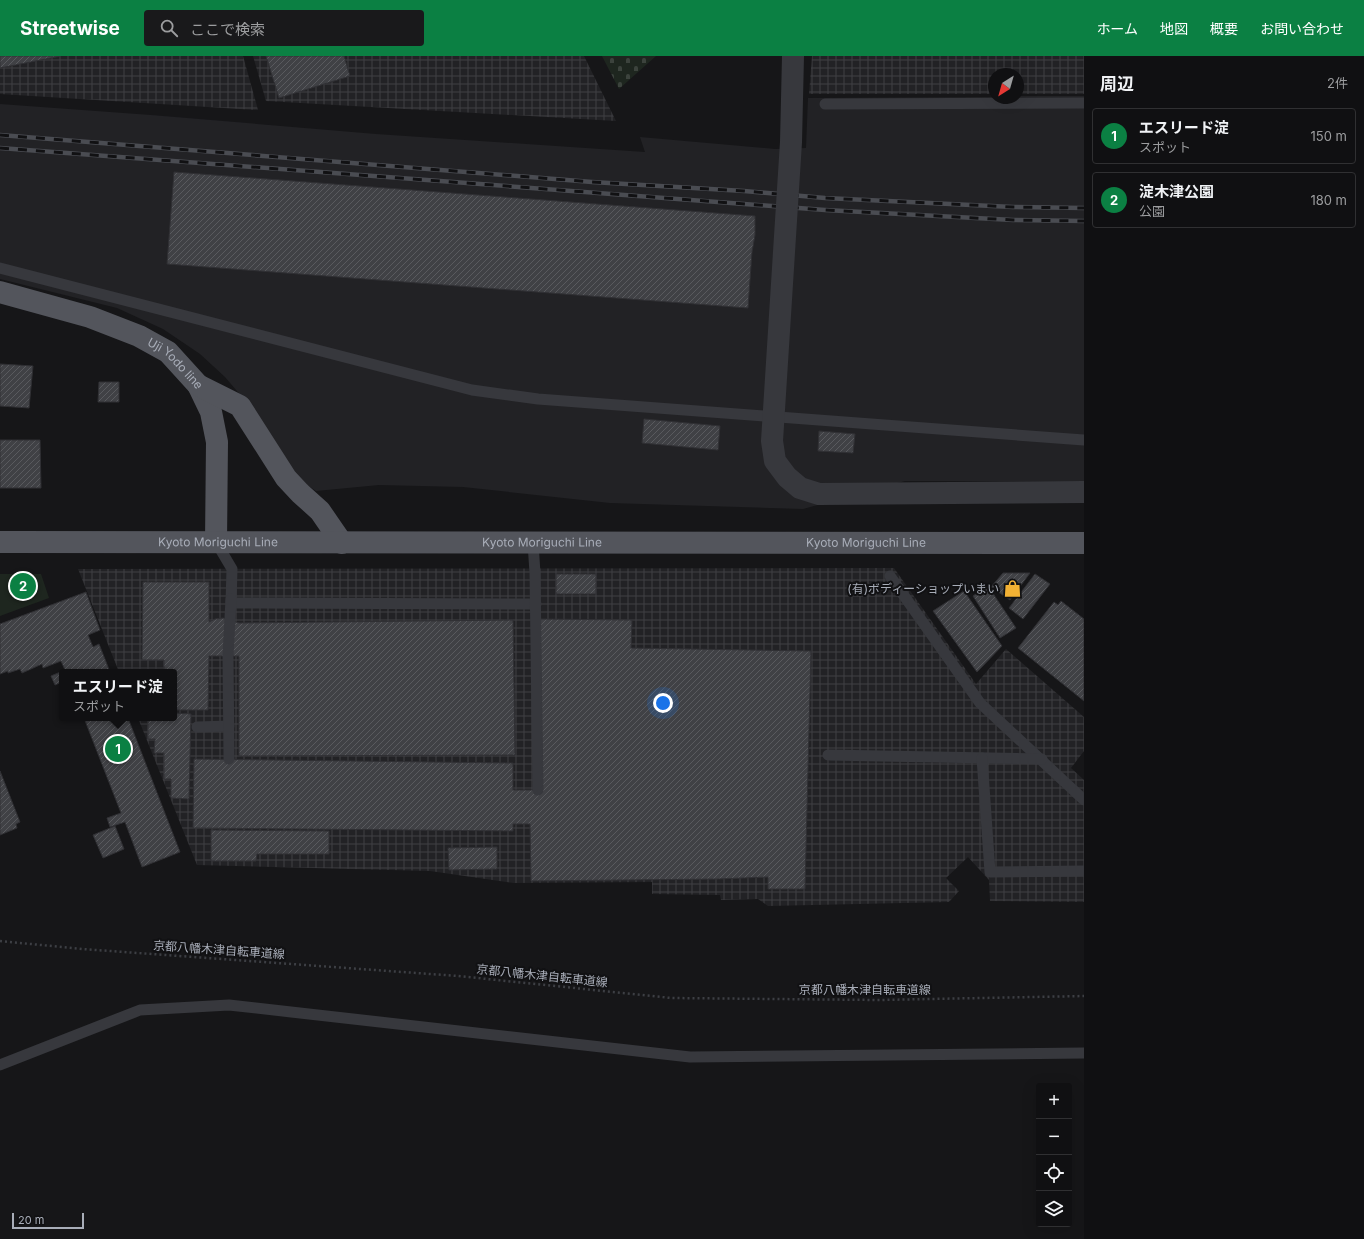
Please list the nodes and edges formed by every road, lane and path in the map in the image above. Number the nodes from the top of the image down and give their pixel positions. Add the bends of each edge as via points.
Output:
1 (793, 56) edge
2 (1084, 103) edge
3 (825, 104) dead end
4 (0, 268) edge
5 (0, 292) edge
6 (198, 385) junction
7 (1084, 440) edge
8 (1084, 492) edge
9 (0, 542) edge
10 (216, 542) junction
11 (342, 542) junction
12 (533, 542) junction
13 (1084, 543) edge
14 (890, 576) dead end
15 (231, 599) junction
16 (536, 604) junction
17 (229, 726) junction
18 (198, 727) dead end
19 (828, 755) dead end
20 (982, 758) junction
21 (229, 759) dead end
22 (1042, 759) junction
23 (538, 790) dead end
24 (1084, 800) edge
25 (1084, 871) edge
26 (0, 941) edge
27 (1084, 996) edge
28 (1084, 1053) edge
29 (0, 1065) edge

1 - 8 street, bridge via 791,142 772,441 775,461 786,477 800,488 819,494
2 - 3 lane
4 - 7 lane via 472,390 538,399
5 - 6 main road, Uji Yodo line via 90,317 139,336 168,352
6 - 10 main road, Uji Yodo line via 211,412 217,442
6 - 11 main road via 240,406 286,478 320,511
9 - 10 main road, Kyoto Moriguchi Line
10 - 11 main road, Kyoto Moriguchi Line
10 - 15 lane via 232,569
11 - 12 main road, Kyoto Moriguchi Line
12 - 13 main road, Kyoto Moriguchi Line
12 - 16 lane
14 - 22 lane via 980,703
15 - 16 lane via 231,603
15 - 17 lane via 228,656
16 - 23 lane
17 - 18 lane
17 - 21 lane
19 - 20 lane
20 - 22 lane
20 - 25 lane via 990,872
22 - 24 lane
26 - 27 path, 京都八幡木津自転車道線 via 458,976 671,998 879,1000
28 - 29 lane via 690,1057 229,1005 140,1010

